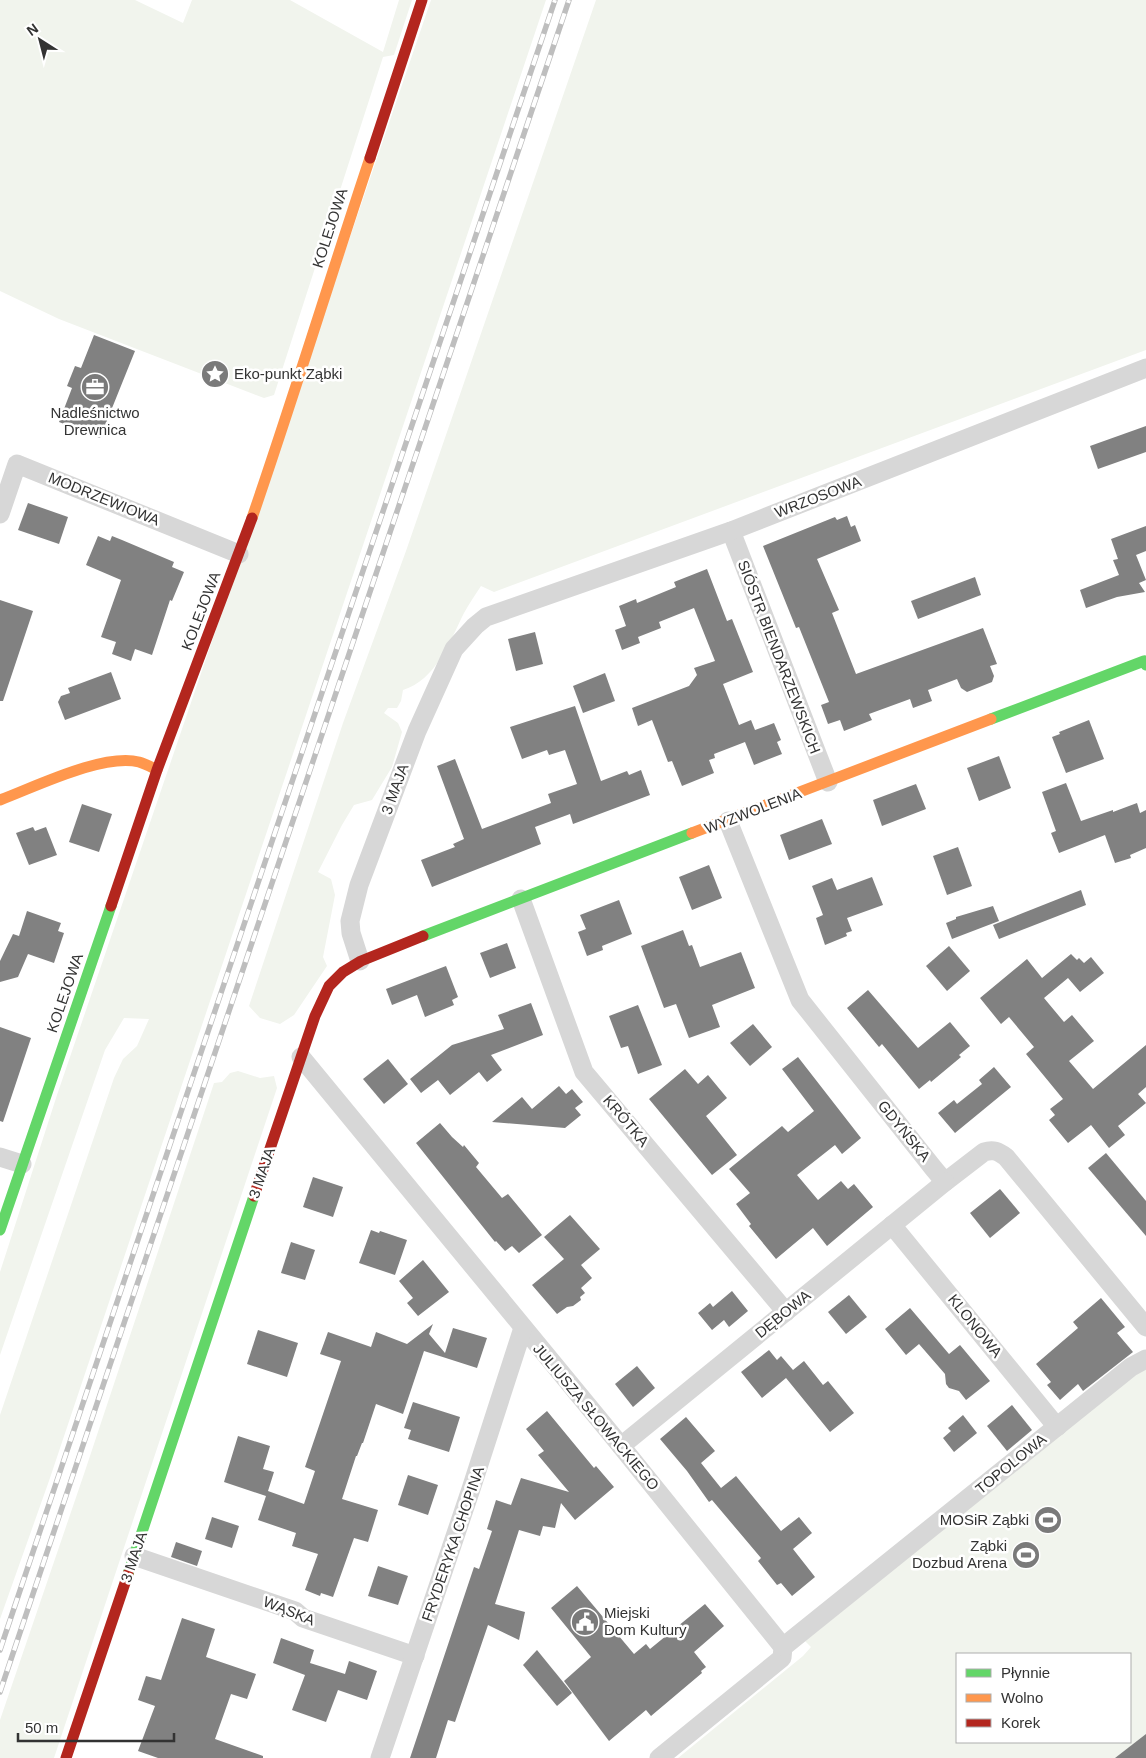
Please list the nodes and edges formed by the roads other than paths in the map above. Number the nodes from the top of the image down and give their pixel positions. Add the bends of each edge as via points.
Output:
1 (422, 0) edge
2 (1146, 368) edge
3 (0, 514) edge
4 (730, 531) junction
5 (240, 554) junction
6 (486, 617) joint
7 (1145, 662) edge
8 (156, 770) junction
9 (828, 782) junction
10 (0, 800) edge
11 (728, 821) junction
12 (521, 899) junction
13 (360, 961) junction
14 (301, 1057) junction
15 (0, 1157) edge
16 (22, 1164) junction
17 (945, 1182) junction
18 (892, 1225) junction
19 (0, 1230) edge
20 (786, 1312) junction
21 (523, 1328) junction
22 (1146, 1328) edge
23 (1146, 1359) edge
24 (1057, 1427) junction
25 (622, 1446) junction
26 (134, 1556) junction
27 (783, 1647) junction
28 (415, 1656) junction
29 (66, 1758) edge
30 (380, 1758) edge
31 (659, 1758) edge

1 - 5 street, KOLEJOWA
2 - 4 street, WRZOSOWA
3 - 5 street, MODRZEWIOWA via 17,464
4 - 6 street, WRZOSOWA
4 - 9 street, SIÓSTR BIENDARZEWSKICH
5 - 8 street, KOLEJOWA
6 - 13 street, 3 MAJA via 454,650 416,731 359,885 350,921
7 - 9 street, WYZWOLENIA
8 - 10 street via 137,762 104,763
8 - 16 street, KOLEJOWA
9 - 11 street, WYZWOLENIA
11 - 12 street, WYZWOLENIA
11 - 17 street, GDYŃSKA via 800,1000
12 - 13 street, WYZWOLENIA
12 - 20 street, KRÓTKA via 584,1072
13 - 14 street, 3 MAJA via 334,980 327,990
14 - 21 street, JULIUSZA SŁOWACKIEGO
14 - 26 street, 3 MAJA
15 - 16 street
16 - 19 street, KOLEJOWA
17 - 18 street, DĘBOWA
17 - 22 street via 984,1152 998,1151
18 - 20 street, DĘBOWA
18 - 24 street, KLONOWA
20 - 25 street, DĘBOWA
21 - 25 street, JULIUSZA SŁOWACKIEGO
21 - 28 street, FRYDERYKA CHOPINA
23 - 24 street, TOPOLOWA via 1131,1367
24 - 27 street, TOPOLOWA
25 - 27 street, JULIUSZA SŁOWACKIEGO
26 - 28 street, WĄSKA
26 - 29 street, 3 MAJA
27 - 31 street via 782,1658
28 - 30 street, FRYDERYKA CHOPINA

